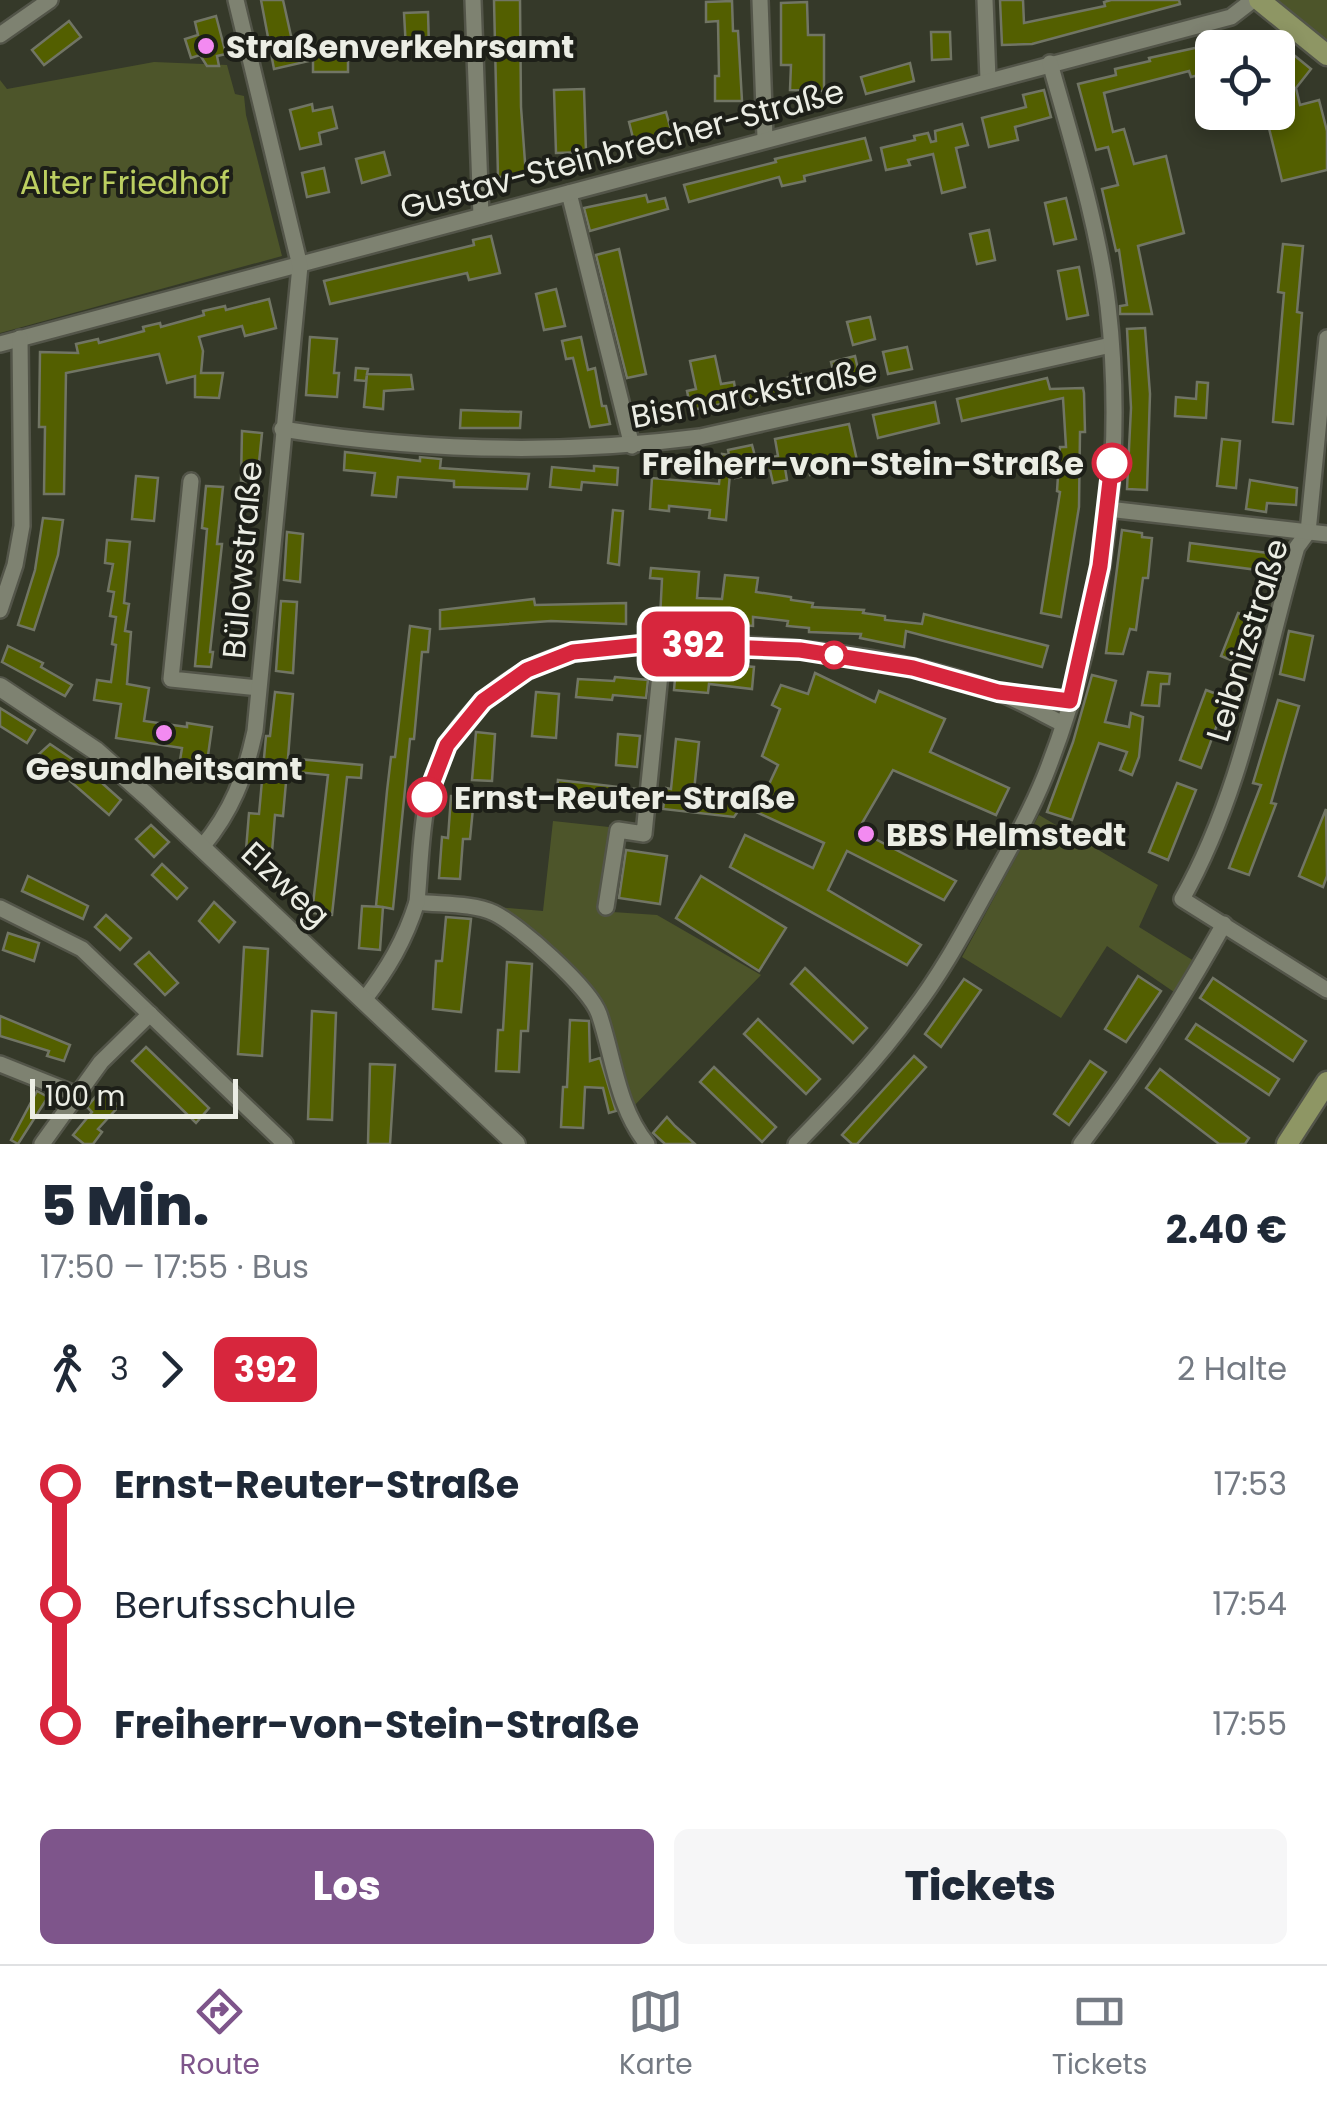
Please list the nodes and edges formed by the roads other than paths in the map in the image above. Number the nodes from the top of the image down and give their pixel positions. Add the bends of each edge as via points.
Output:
1 (50, 0) edge
2 (236, 0) edge
3 (473, 0) edge
4 (760, 0) edge
5 (985, 0) edge
6 (1256, 0) edge
7 (0, 35) edge
8 (1327, 55) edge
9 (1050, 62) junction
10 (988, 80) junction
11 (765, 138) junction
12 (569, 193) junction
13 (481, 216) junction
14 (300, 266) junction
15 (20, 338) junction
16 (1327, 338) edge
17 (0, 344) edge
18 (1111, 345) junction
19 (282, 429) junction
20 (632, 446) junction
21 (191, 481) dead end
22 (1108, 509) junction
23 (1308, 532) junction
24 (1327, 534) edge
25 (0, 610) edge
26 (663, 644) junction
27 (0, 686) edge
28 (258, 688) junction
29 (998, 692) junction
30 (1070, 701) junction
31 (1063, 724) junction
32 (202, 848) junction
33 (417, 902) junction
34 (606, 907) dead end
35 (0, 908) edge
36 (1224, 924) junction
37 (1327, 990) edge
38 (364, 1000) junction
39 (150, 1014) junction
40 (0, 1064) edge
41 (1327, 1082) edge
42 (75, 1094) junction
43 (42, 1144) edge
44 (285, 1144) edge
45 (516, 1144) edge
46 (647, 1144) edge
47 (796, 1144) edge
48 (1081, 1144) edge
49 (1287, 1144) edge

1 - 7 street
2 - 14 street, Bülowstraße
3 - 13 street
4 - 11 street
5 - 10 street
6 - 8 main road
6 - 9 street, Gustav-Steinbrecher-Straße via 1231,17
9 - 10 street, Gustav-Steinbrecher-Straße
9 - 18 street via 1100,255
10 - 11 street, Gustav-Steinbrecher-Straße
11 - 12 street, Gustav-Steinbrecher-Straße
12 - 13 street, Gustav-Steinbrecher-Straße
12 - 20 street
13 - 14 street, Gustav-Steinbrecher-Straße
14 - 15 street, Gustav-Steinbrecher-Straße
14 - 19 street, Bülowstraße
15 - 17 street, Gustav-Steinbrecher-Straße
15 - 25 street via 22,526
16 - 23 street, Leibnizstraße
18 - 20 street, Bismarckstraße via 700,437
18 - 22 street
19 - 20 street, Bismarckstraße via 467,447
19 - 28 street, Bülowstraße
21 - 28 street via 171,679
22 - 23 street
22 - 30 street
23 - 24 street
23 - 36 street, Leibnizstraße via 1296,547 1233,783 1182,899
26 - 29 street via 850,657
26 - 33 street via 560,656 527,670 473,712 447,745 427,796
26 - 34 street via 644,834 618,830
27 - 32 street, Elzweg via 96,751
28 - 32 street, Bülowstraße via 244,778
29 - 30 street
29 - 31 street
30 - 31 street
31 - 47 street via 1028,816 948,960 910,1016
32 - 38 street, Elzweg
33 - 38 street via 396,956
33 - 46 street via 492,911 587,991 629,1118
35 - 39 street via 82,949
36 - 37 street
36 - 48 street via 1128,1082
38 - 45 street, Elzweg
39 - 42 street
39 - 44 street
40 - 42 street
41 - 49 main road
42 - 43 street

